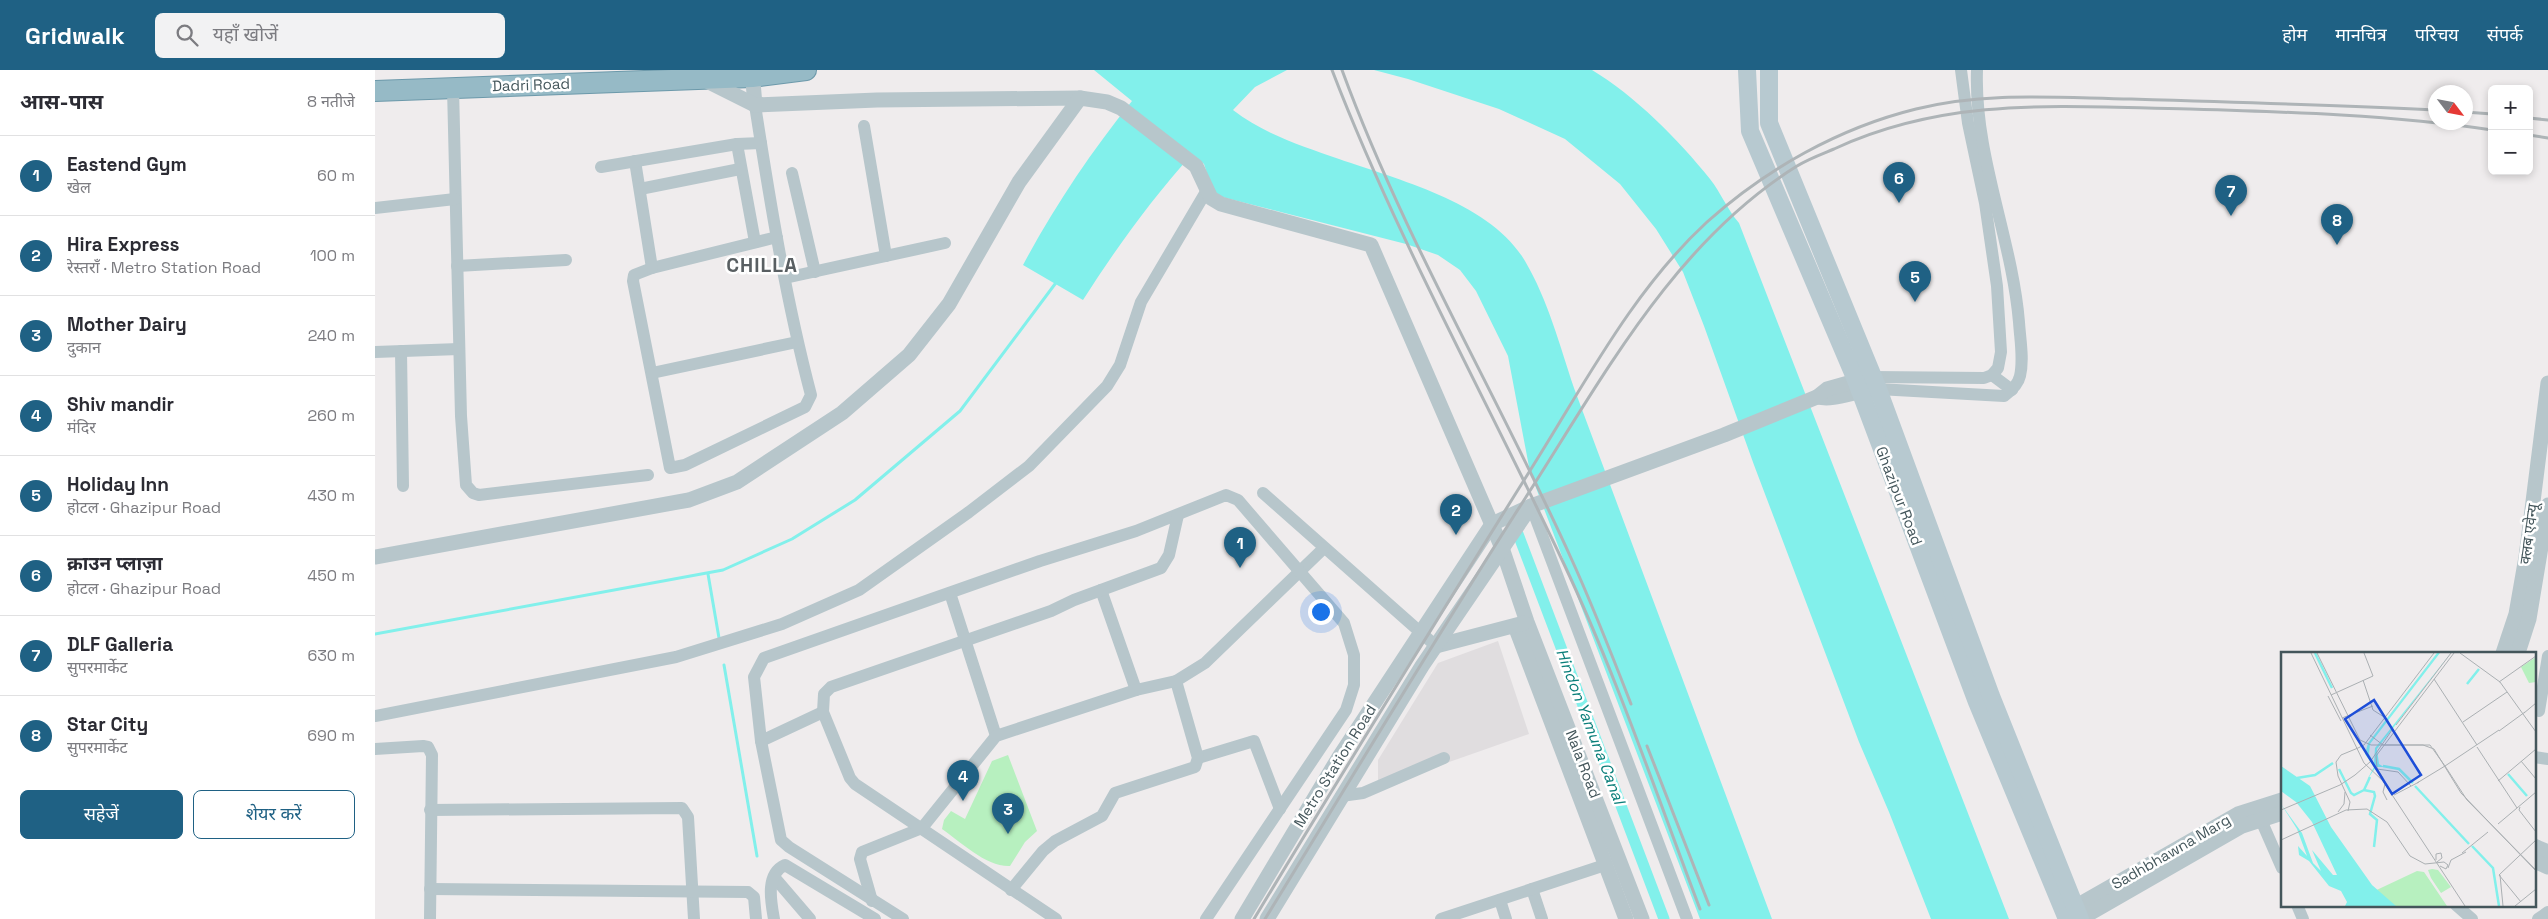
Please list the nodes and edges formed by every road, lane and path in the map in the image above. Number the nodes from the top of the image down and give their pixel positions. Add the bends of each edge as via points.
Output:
1 (806, 70) edge
2 (1747, 70) edge
3 (1769, 70) edge
4 (1961, 70) edge
5 (1977, 70) edge
6 (752, 73) edge
7 (709, 76) edge
8 (453, 88) junction
9 (375, 92) edge
10 (1080, 98) junction
11 (755, 105) junction
12 (864, 126) dead end
13 (761, 143) junction
14 (737, 144) junction
15 (635, 160) junction
16 (601, 167) dead end
17 (740, 169) junction
18 (793, 174) dead end
19 (640, 189) junction
20 (1207, 190) junction
21 (455, 199) junction
22 (375, 208) edge
23 (777, 237) junction
24 (755, 242) junction
25 (945, 243) dead end
26 (886, 256) junction
27 (567, 260) dead end
28 (457, 266) junction
29 (653, 268) junction
30 (815, 272) junction
31 (785, 278) junction
32 (797, 342) junction
33 (459, 349) junction
34 (401, 351) junction
35 (375, 352) edge
36 (652, 373) junction
37 (1992, 375) junction
38 (1876, 383) junction
39 (2548, 383) edge
40 (1853, 387) junction
41 (2012, 390) junction
42 (648, 475) dead end
43 (403, 486) dead end
44 (1263, 493) dead end
45 (1535, 504) junction
46 (2548, 505) edge
47 (1178, 515) junction
48 (1492, 524) junction
49 (1325, 548) junction
50 (1502, 548) junction
51 (2545, 553) edge
52 (375, 557) edge
53 (1301, 572) junction
54 (1101, 590) junction
55 (950, 593) junction
56 (1432, 614) junction
57 (1521, 624) junction
58 (1450, 625) junction
59 (1420, 633) junction
60 (966, 641) junction
61 (1436, 646) junction
62 (2503, 652) edge
63 (2518, 652) edge
64 (2548, 656) edge
65 (1176, 681) junction
66 (1136, 690) junction
67 (823, 712) junction
68 (2540, 712) edge
69 (375, 716) edge
70 (997, 736) junction
71 (761, 741) junction
72 (375, 749) edge
73 (2535, 757) edge
74 (1198, 758) junction
75 (1444, 758) dead end
76 (2548, 759) edge
77 (1341, 796) junction
78 (2281, 800) edge
79 (430, 810) junction
80 (1280, 810) junction
81 (2281, 812) edge
82 (2261, 820) junction
83 (922, 828) junction
84 (2535, 846) edge
85 (2548, 852) edge
86 (2535, 861) edge
87 (1605, 865) junction
88 (2281, 866) edge
89 (2548, 866) edge
90 (774, 877) junction
91 (1619, 878) junction
92 (430, 889) junction
93 (1532, 889) junction
94 (692, 890) junction
95 (1011, 890) junction
96 (1500, 900) junction
97 (872, 901) junction
98 (2297, 906) edge
99 (2457, 906) edge
100 (2548, 912) edge
101 (2072, 914) edge
102 (430, 919) edge
103 (694, 919) edge
104 (755, 919) edge
105 (774, 919) edge
106 (809, 919) edge
107 (875, 919) edge
108 (903, 919) edge
109 (1056, 919) edge
110 (1206, 919) edge
111 (1241, 919) edge
112 (1267, 919) edge
113 (1441, 919) edge
114 (1506, 919) edge
115 (1542, 919) edge
116 (1626, 919) edge
117 (1643, 919) edge
118 (1687, 919) edge
119 (2303, 919) edge
120 (2472, 919) edge
121 (2538, 919) edge

1 - 6 highway, Dadri Road
2 - 40 main road, Ghazipur Road via 1750,131
3 - 38 main road, Ghazipur Road via 1769,123
4 - 37 street via 1997,286 2001,352 1998,368
5 - 41 street via 1984,145 2016,287 2021,374
6 - 7 highway, Dadri Road
6 - 11 street
7 - 8 highway, Dadri Road
7 - 11 street
8 - 9 highway, Dadri Road
8 - 21 street
10 - 11 street
10 - 20 street via 1107,102 1121,108 1196,166
10 - 52 street via 1019,182 949,304 909,355 842,413 745,477 689,500
11 - 13 street
12 - 26 street
13 - 14 street
13 - 23 street
14 - 15 street
14 - 17 street
15 - 16 street
15 - 19 street
17 - 19 street
17 - 24 street
18 - 30 street
19 - 29 street
20 - 48 street via 1211,198 1221,204 1371,245
20 - 69 street via 1141,302 1120,365 1107,386 1029,466 859,590 782,624 677,657
21 - 22 street
21 - 28 street
23 - 24 street
23 - 31 street
24 - 29 street
25 - 26 street
26 - 30 street
27 - 28 street
28 - 33 street
29 - 36 street via 636,273 633,278
30 - 31 street
31 - 32 street
32 - 36 street
32 - 36 street via 811,395 808,404 685,465 670,468
33 - 34 street
33 - 42 street via 466,485 473,493 479,495
34 - 35 street
34 - 43 street
37 - 38 street
37 - 41 street
38 - 40 street
38 - 41 street via 2004,396
38 - 101 main road, Ghazipur Road
39 - 62 street, क्लब एवेन्यू via 2526,557 2516,614
40 - 45 street via 1830,400 1817,397 1725,435
40 - 101 main road, Ghazipur Road via 1977,702
44 - 49 street
45 - 48 street
45 - 50 street, Metro Station Road
45 - 118 street
46 - 51 street, क्लब एवेन्यू
47 - 53 street via 1226,495 1234,497
47 - 54 street via 1169,555 1161,568
47 - 55 street
48 - 50 street
48 - 56 street, Metro Station Road
49 - 53 street
49 - 59 street
50 - 57 street
50 - 58 street, Metro Station Road
51 - 63 street, क्लब एवेन्यू
53 - 65 street via 1205,663
53 - 80 street via 1343,623 1354,655 1354,685 1346,710
54 - 60 street
54 - 66 street
55 - 60 street
55 - 71 street via 763,658 754,677
56 - 58 street
56 - 59 street, Metro Station Road
57 - 61 street
57 - 87 street, Nala Road
57 - 91 street, Nala Road
58 - 61 street, Metro Station Road
59 - 61 street
59 - 111 street, Metro Station Road via 1339,757
60 - 67 street via 831,686 824,694
60 - 70 street
61 - 77 street, Metro Station Road
64 - 68 street
65 - 66 street
65 - 74 street
66 - 70 street
67 - 71 street
67 - 83 street via 850,778
70 - 83 street
71 - 97 street via 781,840
72 - 79 street via 428,747 432,755
73 - 76 street
74 - 80 street via 1254,741
74 - 95 street via 1192,769 1115,793 1102,816 1043,850
75 - 77 street via 1363,792
77 - 112 street, Metro Station Road
78 - 101 street, Sadhbhawna Marg via 2237,814
79 - 92 street
79 - 94 street via 681,808 688,817
80 - 110 street
81 - 82 street, Sadhbhawna Marg
82 - 88 street
82 - 101 street, Sadhbhawna Marg via 2242,826
83 - 95 street
83 - 97 street via 862,852 860,859
84 - 85 street
86 - 89 street
87 - 91 street, Nala Road
87 - 93 street
90 - 105 street via 770,894
90 - 106 street
90 - 107 street via 782,866 787,866
91 - 116 street, Nala Road
91 - 117 street, Nala Road
92 - 94 street
92 - 102 street
93 - 96 street
93 - 115 street
94 - 103 street
94 - 104 street via 750,892 754,896
95 - 109 street
96 - 113 street
96 - 114 street
97 - 108 street
98 - 119 street
99 - 120 street
100 - 121 street

